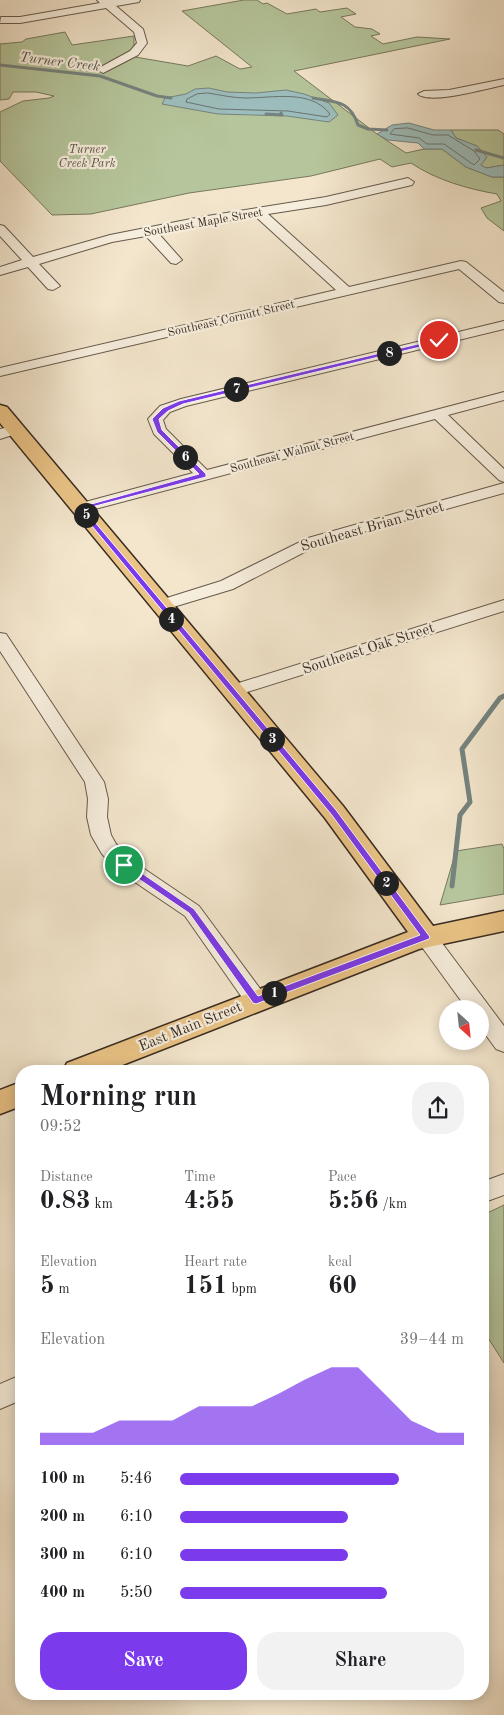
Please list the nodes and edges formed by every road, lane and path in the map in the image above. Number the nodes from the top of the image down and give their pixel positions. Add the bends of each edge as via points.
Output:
1 (135, 0) edge
2 (105, 2) edge
3 (1, 20) dead end
4 (103, 70) dead end
5 (504, 82) edge
6 (424, 94) dead end
7 (408, 182) dead end
8 (258, 212) junction
9 (0, 229) edge
10 (149, 231) junction
11 (176, 260) dead end
12 (29, 262) junction
13 (0, 271) edge
14 (53, 286) dead end
15 (345, 291) junction
16 (504, 299) edge
17 (504, 325) edge
18 (0, 372) edge
19 (504, 396) edge
20 (0, 411) edge
21 (438, 414) junction
22 (7, 432) edge
23 (203, 475) junction
24 (504, 477) edge
25 (504, 488) edge
26 (80, 508) junction
27 (504, 605) edge
28 (160, 606) junction
29 (1, 640) edge
30 (232, 692) junction
31 (504, 921) edge
32 (426, 937) junction
33 (256, 1000) junction
34 (472, 1000) edge
35 (489, 1023) edge
36 (504, 1043) edge
37 (92, 1065) edge
38 (15, 1096) edge
39 (0, 1102) edge
40 (504, 1184) edge
41 (489, 1191) edge
42 (15, 1390) edge
43 (0, 1396) edge

1 - 2 street
2 - 3 street via 20,20
2 - 4 street via 139,31 142,43 134,53
5 - 6 street via 450,93
7 - 8 street, Southeast Maple Street via 326,201
8 - 10 street, Southeast Maple Street
8 - 15 street
9 - 12 street
10 - 11 street
10 - 12 street, Southeast Maple Street
12 - 13 street, Southeast Maple Street
12 - 14 street
15 - 16 street, Southeast Cornutt Street via 461,265
15 - 18 street, Southeast Cornutt Street
17 - 23 street via 190,400 166,409 156,419 159,431
19 - 21 street, Southeast Walnut Street
20 - 22 main road
21 - 23 street, Southeast Walnut Street
21 - 24 street
22 - 26 main road
23 - 26 street, Southeast Walnut Street
25 - 28 street, Southeast Brian Street via 314,541 226,585
26 - 28 main road
27 - 30 street, Southeast Oak Street
28 - 30 main road
29 - 33 street via 94,782 101,834 109,849 124,865 192,911
30 - 32 main road via 334,812
31 - 32 main road, East Main Street
32 - 33 main road, East Main Street
32 - 34 street
33 - 37 main road, East Main Street
35 - 36 street
38 - 39 main road
40 - 41 street
42 - 43 street

